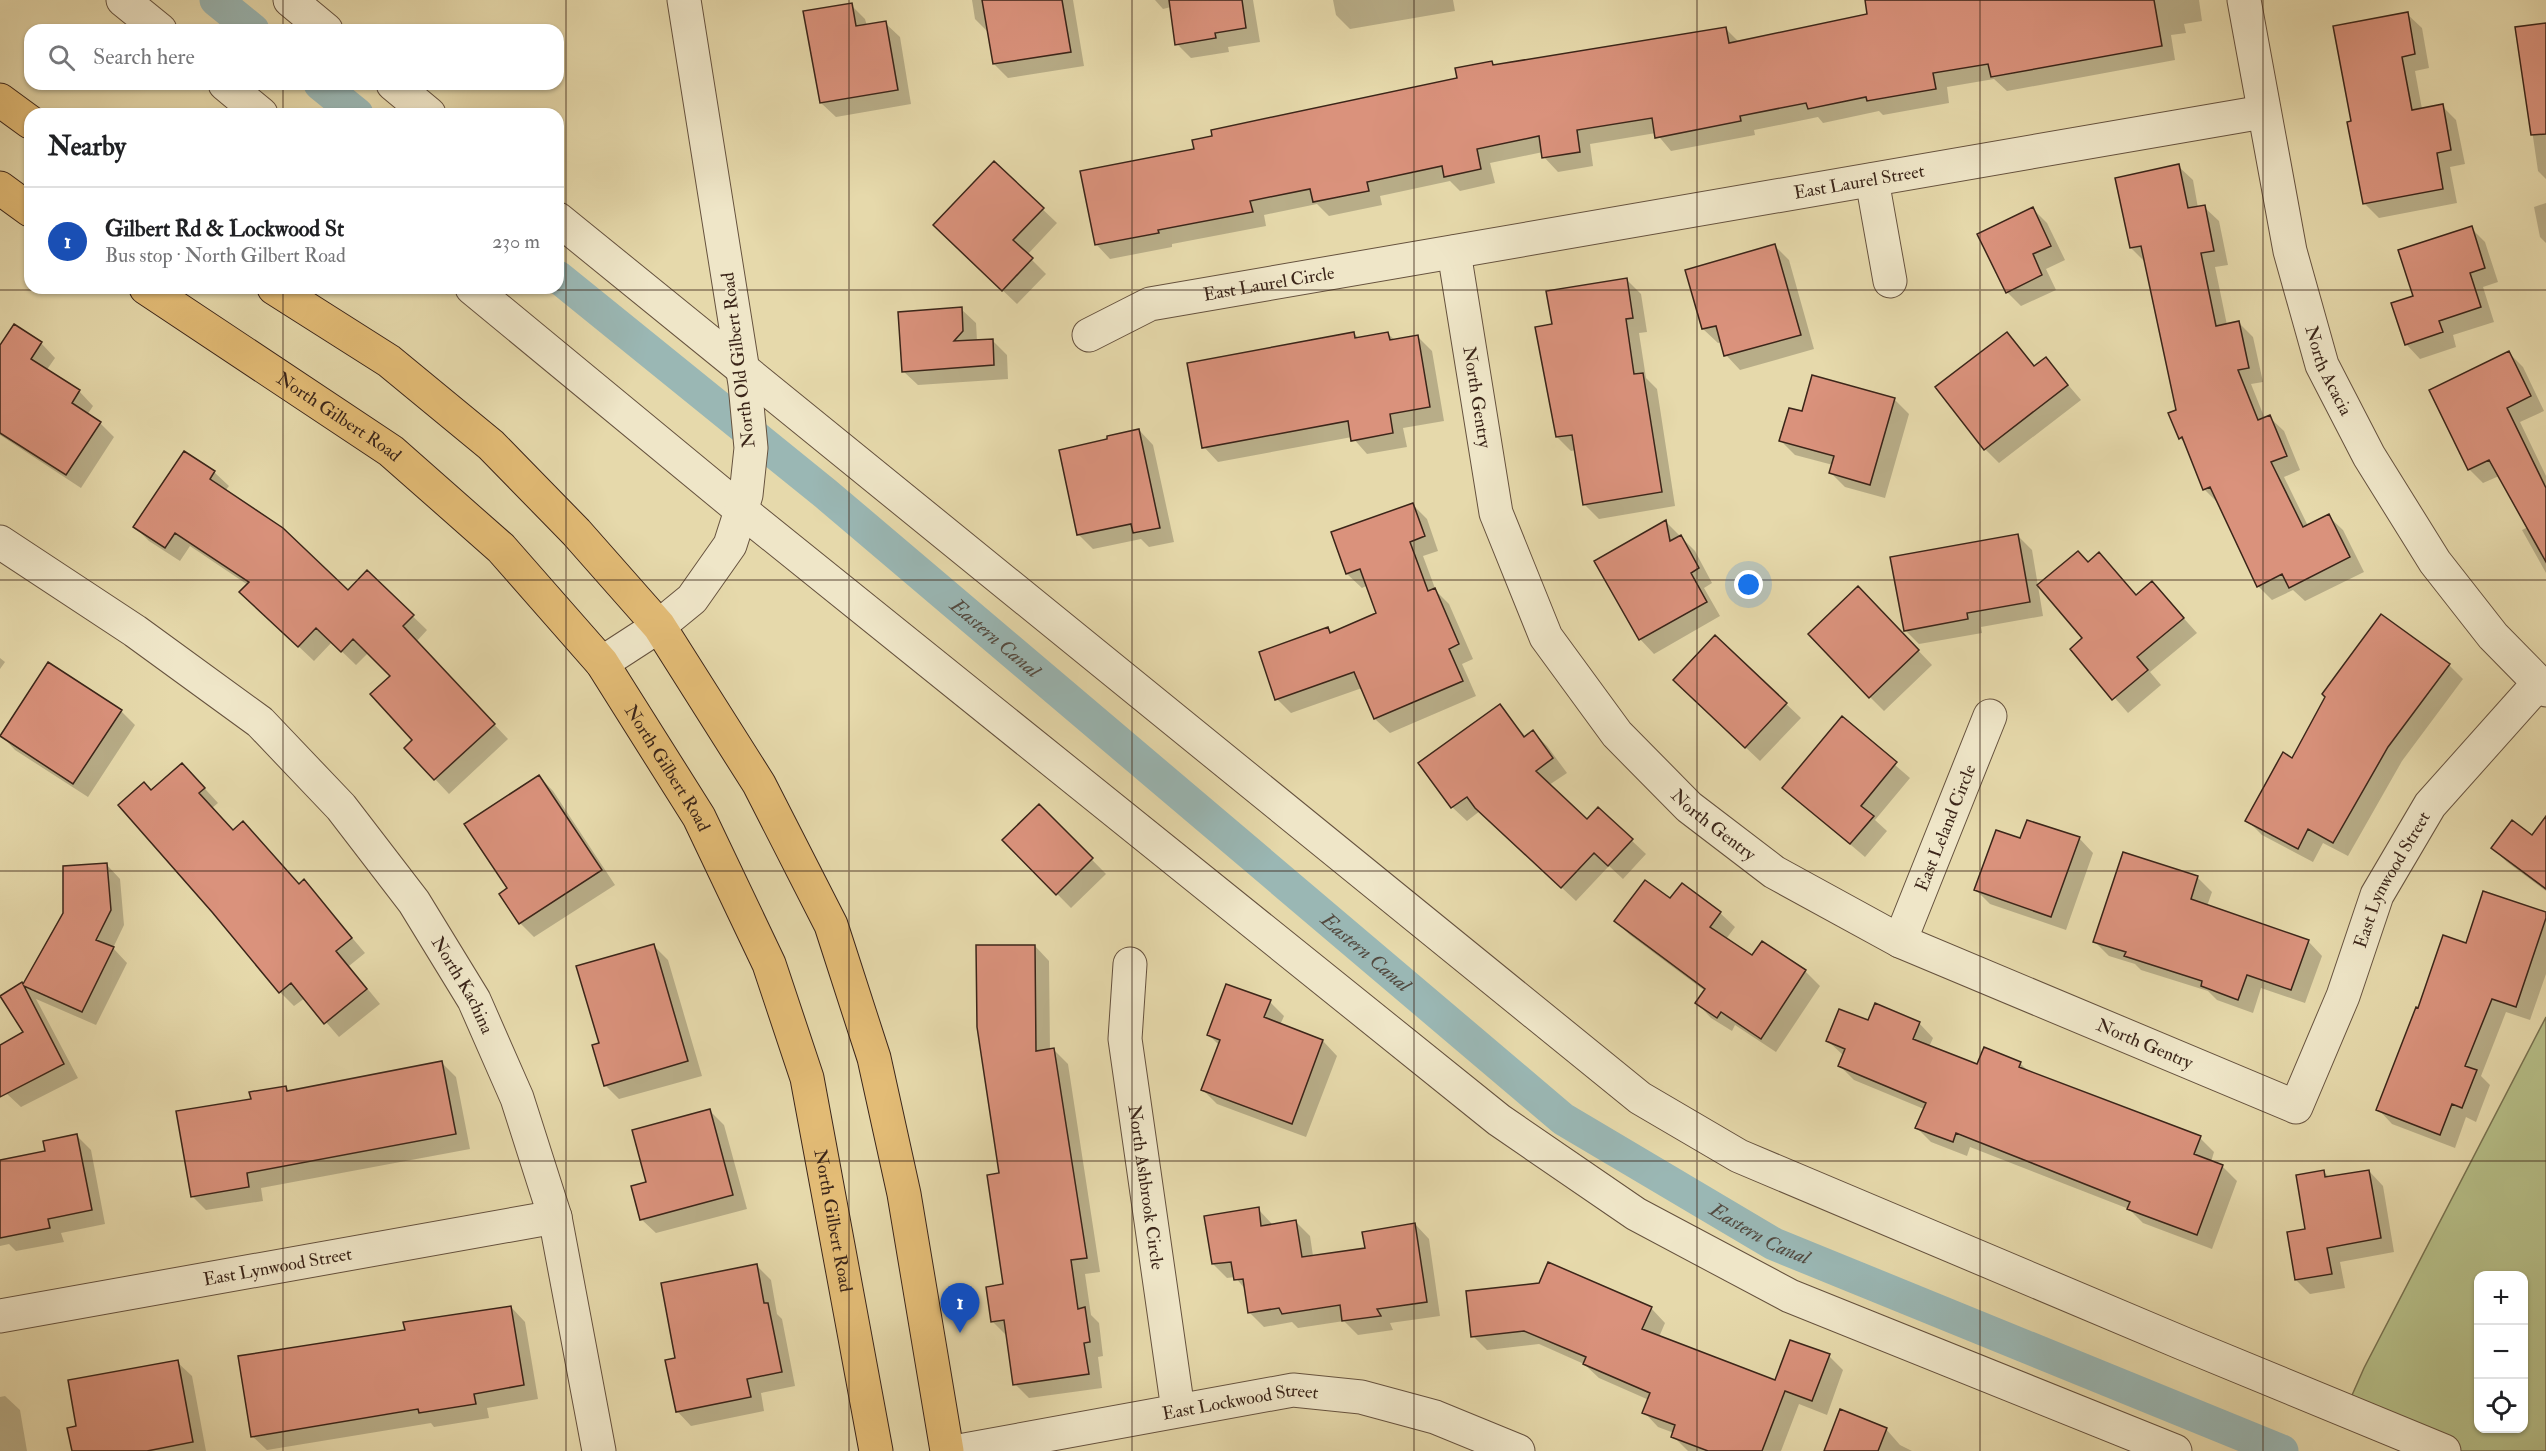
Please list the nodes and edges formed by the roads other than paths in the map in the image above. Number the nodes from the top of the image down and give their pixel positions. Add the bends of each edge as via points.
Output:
1 (123, 0) edge
2 (290, 0) edge
3 (684, 0) edge
4 (2244, 0) edge
5 (153, 24) edge
6 (319, 24) edge
7 (232, 90) edge
8 (400, 90) edge
9 (0, 100) edge
10 (254, 108) edge
11 (422, 108) edge
12 (2263, 112) junction
13 (24, 118) edge
14 (1872, 180) junction
15 (0, 188) edge
16 (24, 206) edge
17 (564, 224) edge
18 (1454, 252) junction
19 (1890, 281) dead end
20 (155, 294) edge
21 (283, 294) edge
22 (480, 294) edge
23 (1089, 335) dead end
24 (743, 376) junction
25 (744, 503) junction
26 (0, 542) edge
27 (659, 626) junction
28 (602, 663) junction
29 (2542, 687) edge
30 (1990, 716) dead end
31 (1900, 942) junction
32 (1130, 964) dead end
33 (2296, 1107) joint
34 (555, 1216) junction
35 (0, 1316) edge
36 (1178, 1410) junction
37 (598, 1451) edge
38 (876, 1451) edge
39 (947, 1451) edge
40 (959, 1451) edge
41 (1518, 1451) edge
42 (2175, 1451) edge
43 (2444, 1451) edge

1 - 5 street
2 - 6 street
3 - 24 street, North Old Gilbert Road
4 - 12 street, North Acacia
7 - 10 street
8 - 11 street
9 - 13 main road
12 - 14 street, East Laurel Street
12 - 29 street, North Acacia via 2290,250 2322,365 2369,456 2434,562 2493,636
14 - 18 street, East Laurel Street
14 - 19 street
15 - 16 main road
17 - 24 street
18 - 23 street, East Laurel Circle via 1150,304
18 - 31 street, North Gentry via 1496,513 1546,636 1617,734 1689,807 1774,872
20 - 28 main road, North Gilbert Road via 391,450 501,548
21 - 27 main road via 389,361 491,445 576,532
22 - 25 street
24 - 25 street, North Old Gilbert Road via 751,448
24 - 43 street via 1640,1098 1739,1156
25 - 27 street, North Old Gilbert Road via 730,545 692,599
25 - 42 street via 1499,1120 1636,1214 1790,1296
26 - 34 street, North Kachina via 135,631 260,722 341,807 414,902 474,1000 518,1098
27 - 28 street, North Old Gilbert Road
27 - 39 main road via 759,784 831,925 876,1070 904,1194
28 - 38 main road, North Gilbert Road via 699,817 769,964 807,1078
29 - 33 street, East Lynwood Street via 2430,805 2377,895 2343,996
30 - 31 street, East Leland Circle
31 - 33 street, North Gentry
32 - 36 street, North Ashbrook Circle via 1125,1039
34 - 35 street, East Lynwood Street
34 - 37 street, North Kachina
36 - 40 street, East Lockwood Street
36 - 41 street, East Lockwood Street via 1293,1390 1361,1397 1436,1417

